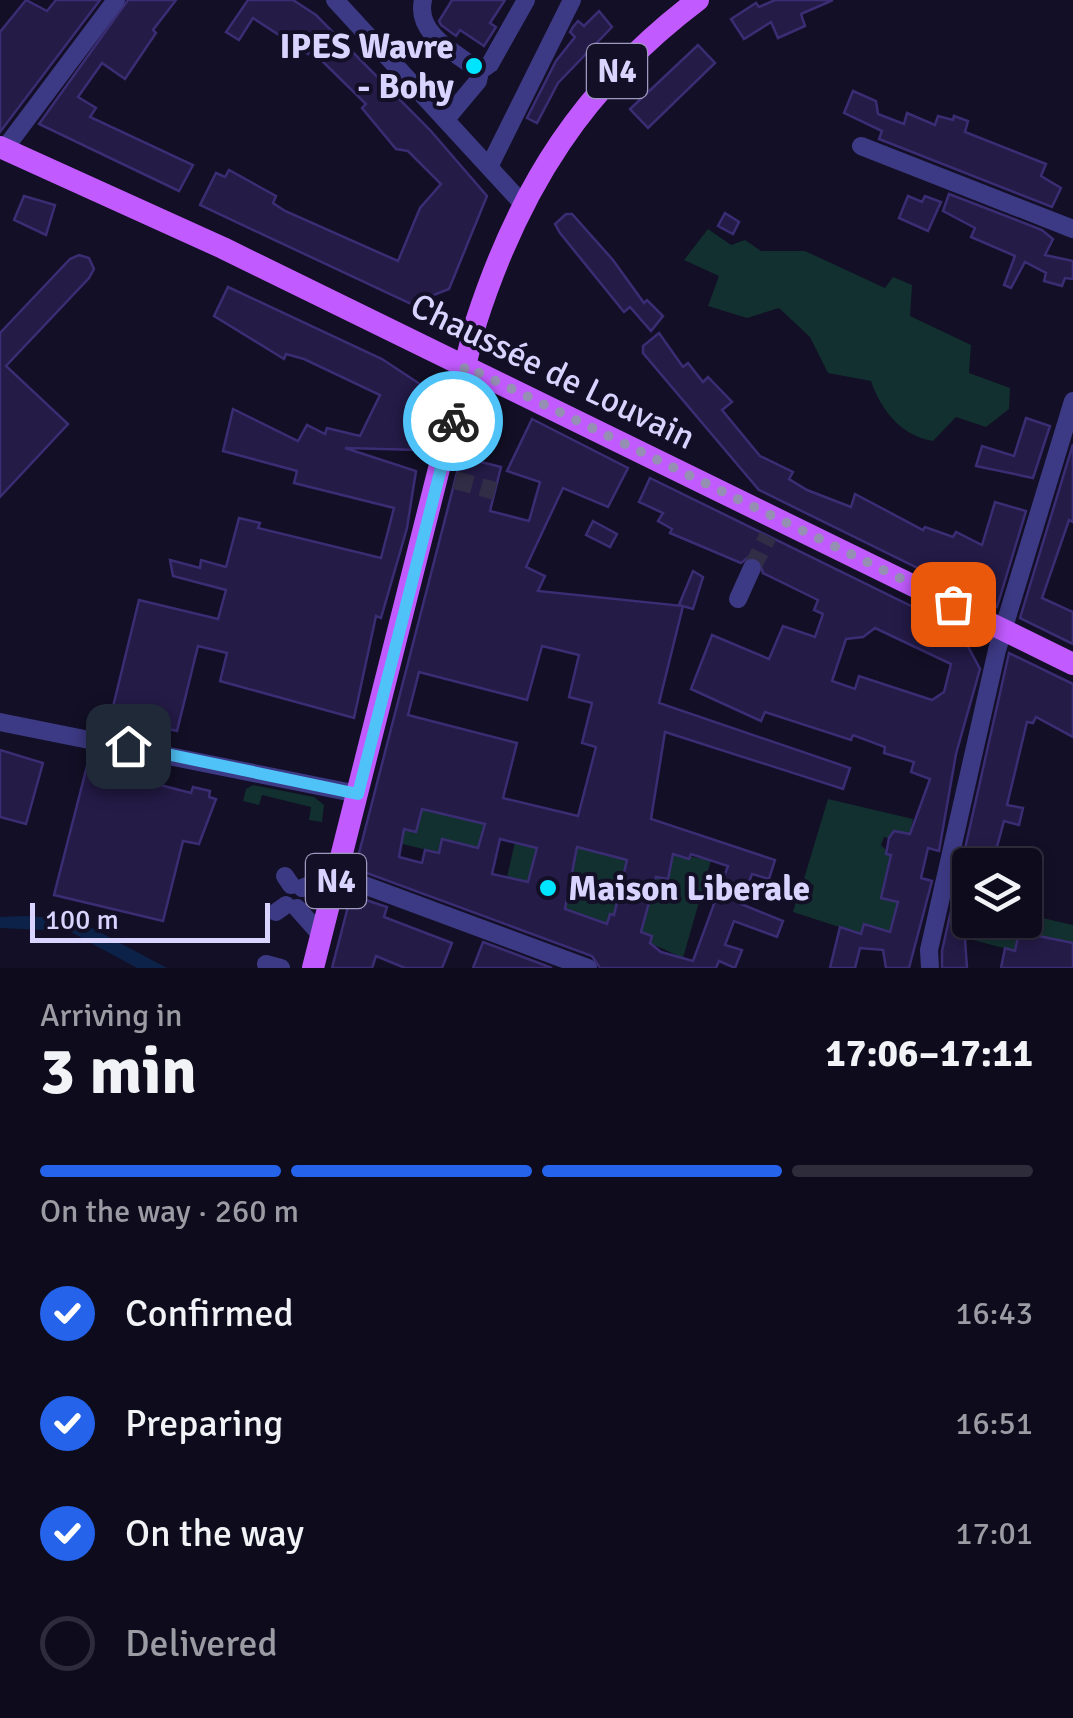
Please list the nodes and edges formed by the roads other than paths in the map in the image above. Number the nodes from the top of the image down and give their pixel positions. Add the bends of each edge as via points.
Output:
1 (116, 0) edge
2 (337, 0) edge
3 (526, 0) edge
4 (572, 0) edge
5 (698, 0) edge
6 (420, 1) edge
7 (480, 71) junction
8 (447, 118) junction
9 (860, 146) dead end
10 (2, 148) edge
11 (490, 165) junction
12 (522, 202) junction
13 (1073, 229) edge
14 (465, 366) junction
15 (1073, 402) edge
16 (752, 568) tunnel mouth
17 (738, 598) dead end
18 (1004, 630) junction
19 (1073, 664) edge
20 (0, 722) edge
21 (358, 794) junction
22 (337, 875) junction
23 (293, 883) dead end
24 (286, 908) dead end
25 (321, 935) junction
26 (313, 968) edge
27 (588, 968) edge
28 (930, 968) edge

1 - 10 street
2 - 8 street
3 - 7 street
4 - 11 street
5 - 12 main road, N4 via 601,87
6 - 7 street via 428,31
7 - 8 street
8 - 11 street
9 - 13 street
10 - 14 main road, Chaussée de Louvain
11 - 12 street
12 - 14 main road, N4 via 496,261
14 - 18 main road, Chaussée de Louvain via 772,527
14 - 21 main road, N4
15 - 18 street
16 - 17 street
18 - 19 main road, Chaussée de Louvain
18 - 28 street
20 - 21 street
21 - 22 main road, N4
22 - 23 street
22 - 25 main road, N4
22 - 27 street
24 - 25 street
25 - 26 main road, N4

